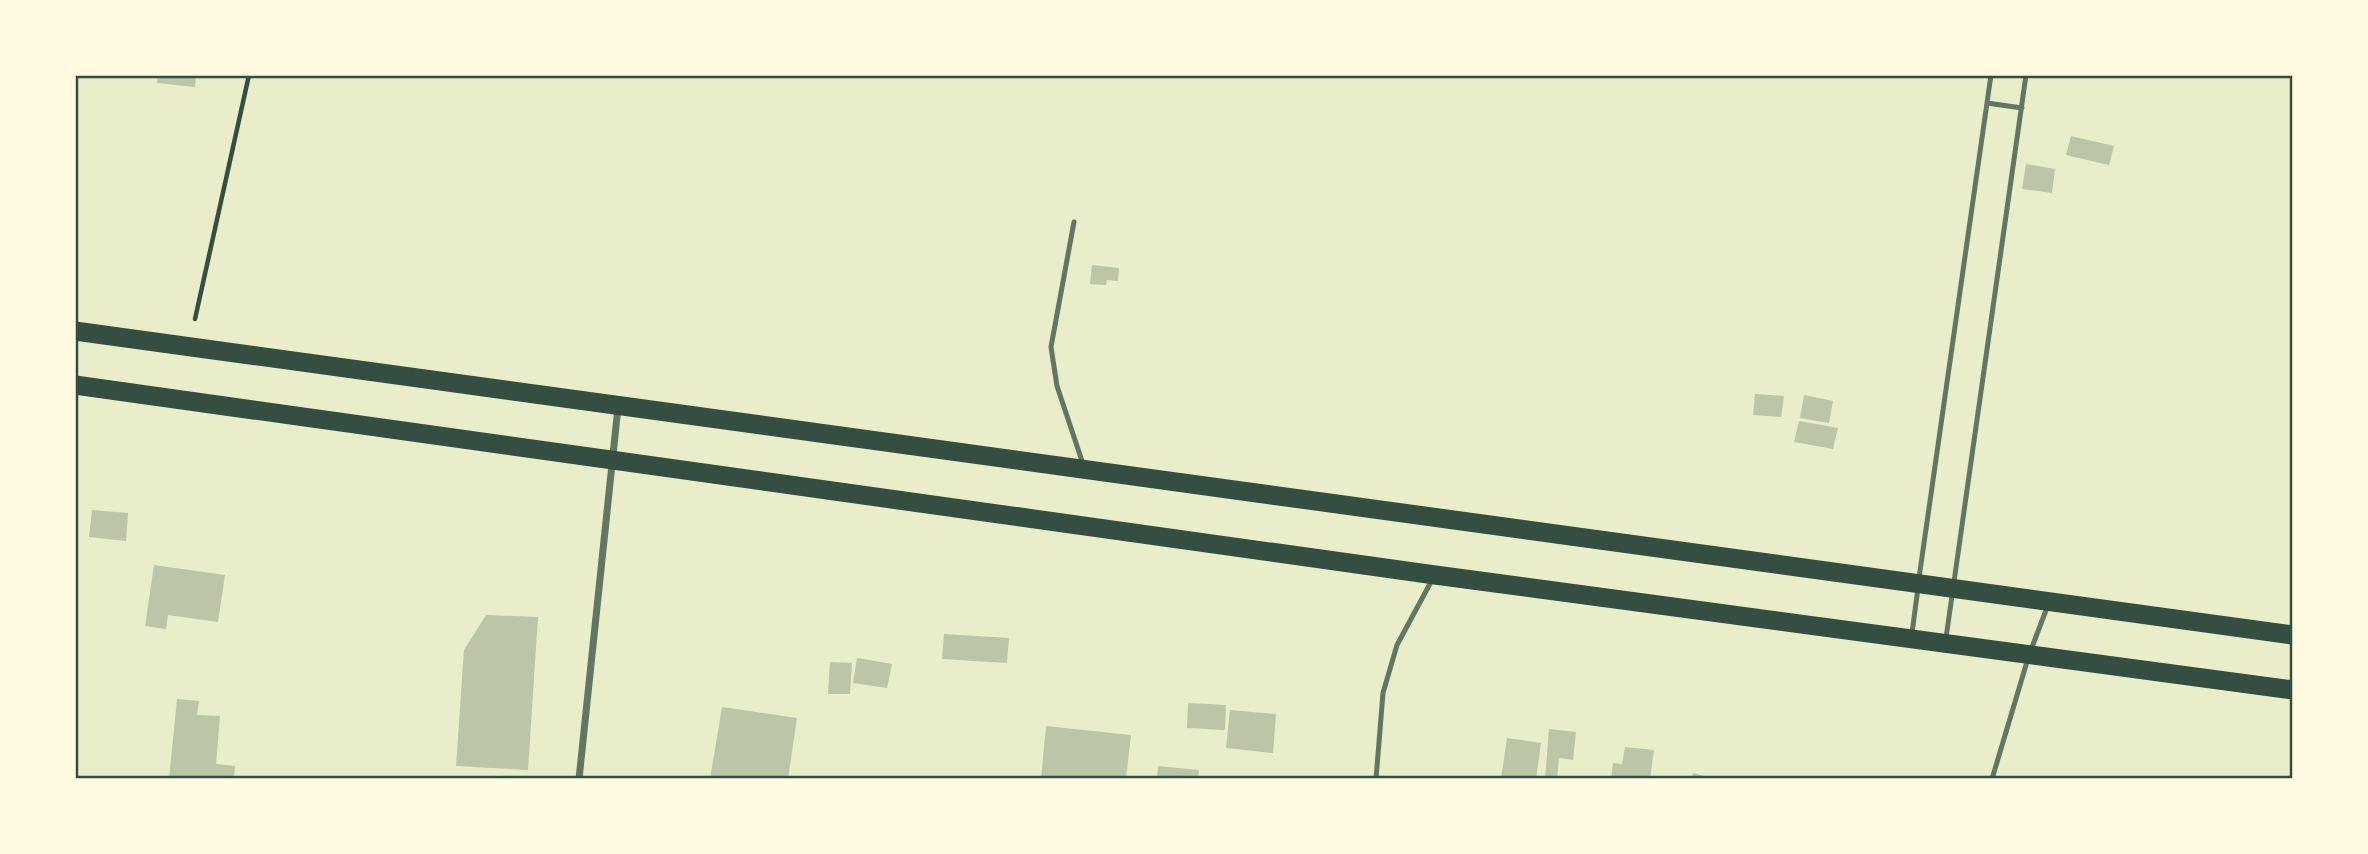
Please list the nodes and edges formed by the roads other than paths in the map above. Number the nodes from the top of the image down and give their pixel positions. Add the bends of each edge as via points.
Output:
1 (1991, 75) edge
2 (2026, 75) edge
3 (1987, 103) junction
4 (2022, 108) junction
5 (1074, 222) dead end
6 (75, 331) edge
7 (75, 385) edge
8 (618, 406) junction
9 (613, 460) junction
10 (1085, 470) junction
11 (1435, 575) junction
12 (1918, 585) junction
13 (1953, 589) junction
14 (2049, 602) junction
15 (2293, 635) edge
16 (1911, 640) junction
17 (1945, 645) junction
18 (2029, 655) junction
19 (2293, 690) edge
20 (579, 779) edge
21 (1377, 779) edge
22 (1992, 779) edge

1 - 3 lane
2 - 4 lane
3 - 4 lane
3 - 12 lane
4 - 13 lane
5 - 10 lane via 1051,347 1057,386
6 - 8 highway
7 - 9 highway
8 - 9 street
8 - 10 highway
9 - 11 highway
9 - 20 street
10 - 12 highway
11 - 16 highway
11 - 21 lane via 1397,645 1383,693
12 - 13 highway
12 - 16 lane
13 - 14 highway
13 - 17 lane
14 - 15 highway
14 - 18 lane
16 - 17 highway
17 - 18 highway
18 - 19 highway
18 - 22 lane

